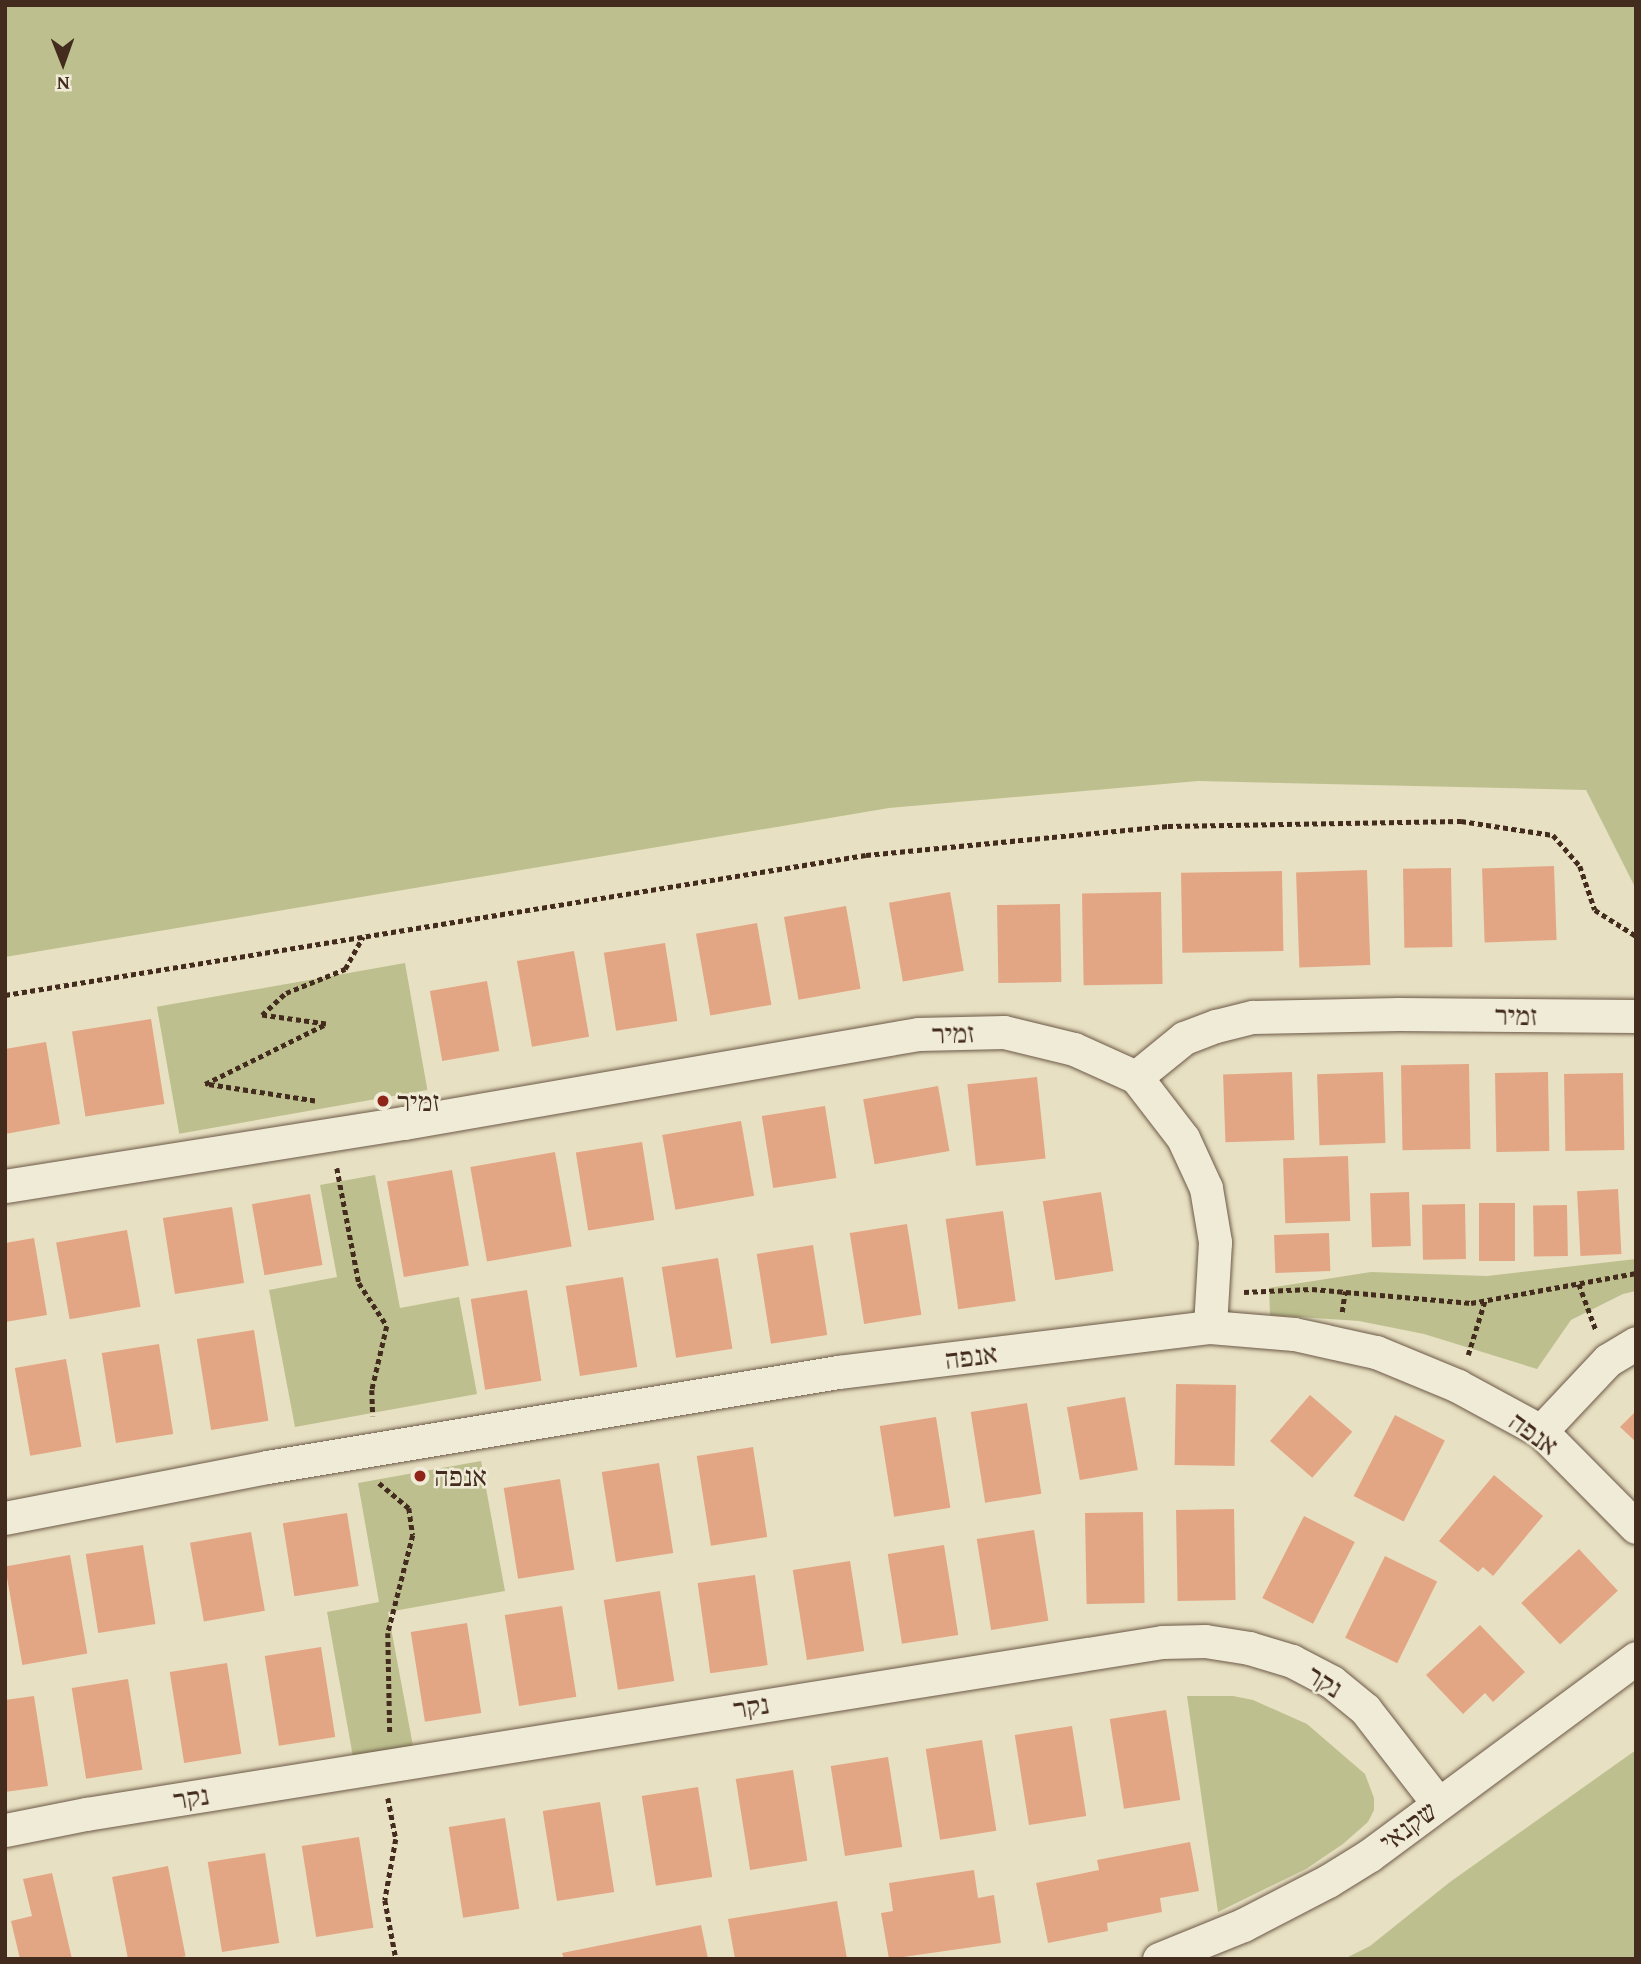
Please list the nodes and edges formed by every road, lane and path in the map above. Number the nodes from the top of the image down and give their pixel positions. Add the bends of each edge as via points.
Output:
1 (363, 936) junction
2 (1636, 936) edge
3 (5, 995) edge
4 (1636, 1016) edge
5 (1136, 1077) junction
6 (331, 1133) junction
7 (5, 1186) edge
8 (1636, 1273) edge
9 (1579, 1284) junction
10 (1212, 1293) junction
11 (1485, 1300) junction
12 (1210, 1327) junction
13 (1636, 1343) edge
14 (1608, 1360) junction
15 (1458, 1386) junction
16 (1541, 1431) junction
17 (374, 1449) junction
18 (5, 1518) edge
19 (1636, 1527) edge
20 (1636, 1658) edge
21 (387, 1765) junction
22 (1438, 1803) junction
23 (5, 1830) edge
24 (396, 1959) edge
25 (1159, 1959) edge

1 - 2 path via 866,855 1168,827 1461,821 1553,835 1580,866 1595,910
1 - 3 path
1 - 6 path via 345,969 286,993 262,1015 326,1024 205,1084 315,1101
4 - 5 street, זמיר via 1253,1017 1184,1038
5 - 6 street, זמיר via 1074,1049 1004,1032 918,1034
5 - 10 street via 1183,1139 1206,1188 1215,1242
6 - 7 street, זמיר
6 - 17 path via 359,1283 387,1326 372,1390
8 - 9 path
9 - 11 path
9 - 14 path
10 - 11 path via 1312,1289 1471,1303
10 - 12 street
11 - 15 path
12 - 15 street, אנפה via 1293,1334 1376,1352
12 - 17 street, אנפה via 838,1372
13 - 14 street
14 - 16 street
15 - 16 street, אנפה
16 - 19 street, אנפה
17 - 18 street, אנפה
17 - 21 path via 378,1483 409,1508 413,1535 388,1633
20 - 22 street, שקנאי
21 - 22 street, נקר via 1117,1647 1205,1641 1281,1658 1332,1682 1365,1709
21 - 23 street, נקר
21 - 24 path via 396,1839 384,1900
22 - 25 street, שקנאי via 1328,1881 1243,1925

